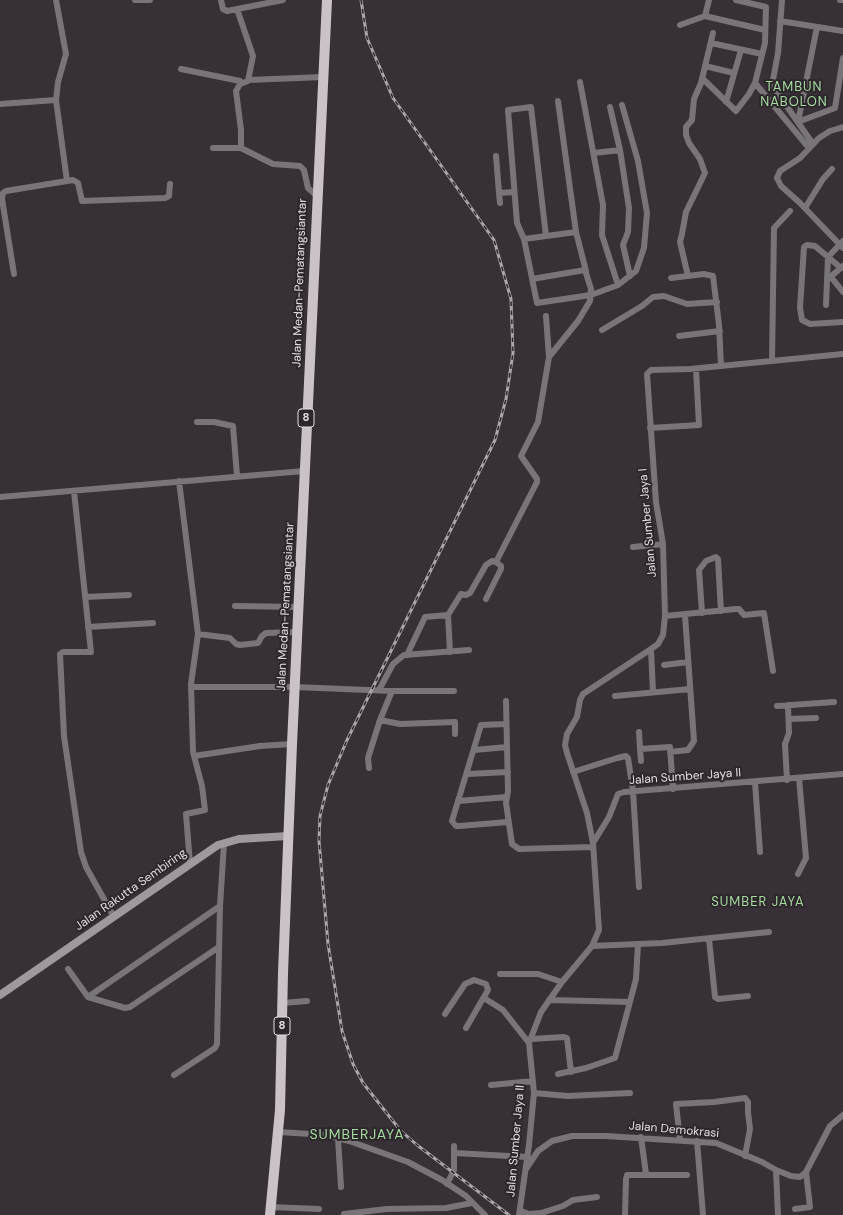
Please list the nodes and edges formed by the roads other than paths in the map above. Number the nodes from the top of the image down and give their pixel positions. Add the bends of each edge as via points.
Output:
1 (56, 0) edge
2 (135, 0) edge
3 (150, 0) edge
4 (221, 0) edge
5 (283, 0) edge
6 (327, 0) edge
7 (709, 0) edge
8 (736, 0) edge
9 (782, 0) edge
10 (237, 9) junction
11 (705, 16) junction
12 (780, 21) junction
13 (680, 25) dead end
14 (817, 27) junction
15 (765, 30) junction
16 (843, 31) edge
17 (713, 33) dead end
18 (711, 42) junction
19 (741, 50) junction
20 (762, 54) junction
21 (843, 58) edge
22 (705, 66) junction
23 (182, 69) dead end
24 (734, 72) junction
25 (323, 77) junction
26 (702, 78) junction
27 (248, 80) junction
28 (580, 82) dead end
29 (755, 83) junction
30 (240, 84) junction
31 (56, 100) junction
32 (558, 101) dead end
33 (726, 102) junction
34 (0, 104) edge
35 (622, 105) dead end
36 (610, 107) dead end
37 (798, 121) junction
38 (843, 127) edge
39 (811, 146) junction
40 (213, 148) dead end
41 (241, 148) junction
42 (620, 150) junction
43 (594, 153) junction
44 (496, 156) dead end
45 (832, 169) dead end
46 (66, 181) junction
47 (170, 184) dead end
48 (2, 191) edge
49 (514, 192) junction
50 (499, 193) junction
51 (317, 196) junction
52 (500, 203) dead end
53 (805, 208) junction
54 (790, 211) dead end
55 (576, 232) junction
56 (546, 236) junction
57 (524, 239) junction
58 (842, 245) edge
59 (828, 257) junction
60 (842, 267) edge
61 (586, 271) junction
62 (14, 274) dead end
63 (630, 276) junction
64 (688, 276) junction
65 (671, 278) dead end
66 (830, 278) junction
67 (532, 279) junction
68 (618, 285) junction
69 (843, 292) edge
70 (591, 295) junction
71 (717, 302) junction
72 (826, 305) dead end
73 (546, 316) dead end
74 (843, 322) edge
75 (602, 330) dead end
76 (720, 331) junction
77 (679, 336) dead end
78 (843, 354) edge
79 (549, 357) junction
80 (772, 361) junction
81 (721, 366) junction
82 (696, 369) junction
83 (197, 422) dead end
84 (650, 428) junction
85 (304, 471) junction
86 (237, 476) junction
87 (179, 481) junction
88 (74, 491) junction
89 (0, 497) edge
90 (663, 544) junction
91 (633, 547) dead end
92 (496, 562) junction
93 (129, 596) dead end
94 (85, 597) junction
95 (486, 599) dead end
96 (235, 606) dead end
97 (299, 607) junction
98 (722, 611) junction
99 (702, 613) junction
100 (448, 615) junction
101 (684, 615) junction
102 (665, 616) junction
103 (153, 624) dead end
104 (88, 626) junction
105 (298, 632) junction
106 (198, 634) junction
107 (469, 650) dead end
108 (651, 650) junction
109 (450, 652) junction
110 (407, 655) junction
111 (688, 662) junction
112 (664, 665) dead end
113 (773, 671) dead end
114 (295, 687) junction
115 (191, 688) junction
116 (690, 689) junction
117 (380, 690) junction
118 (392, 691) junction
119 (454, 691) dead end
120 (653, 692) junction
121 (615, 696) dead end
122 (506, 702) dead end
123 (834, 702) dead end
124 (788, 705) junction
125 (777, 706) dead end
126 (816, 718) dead end
127 (789, 719) junction
128 (380, 720) junction
129 (506, 724) junction
130 (639, 732) dead end
131 (455, 734) dead end
132 (292, 744) junction
133 (507, 747) junction
134 (640, 749) junction
135 (474, 750) junction
136 (670, 752) junction
137 (194, 756) junction
138 (641, 761) dead end
139 (369, 768) dead end
140 (508, 772) junction
141 (573, 772) junction
142 (467, 774) junction
143 (843, 774) edge
144 (799, 778) junction
145 (787, 780) junction
146 (754, 782) junction
147 (673, 788) junction
148 (633, 792) junction
149 (507, 797) junction
150 (458, 801) junction
151 (508, 822) junction
152 (288, 836) junction
153 (224, 843) junction
154 (593, 845) junction
155 (760, 852) dead end
156 (190, 864) junction
157 (798, 874) dead end
158 (639, 887) dead end
159 (220, 906) junction
160 (114, 916) junction
161 (769, 932) dead end
162 (709, 939) junction
163 (638, 944) junction
164 (592, 946) junction
165 (219, 947) junction
166 (68, 969) dead end
167 (500, 974) dead end
168 (562, 982) junction
169 (0, 995) edge
170 (748, 996) dead end
171 (88, 997) junction
172 (484, 998) junction
173 (549, 1000) junction
174 (307, 1001) dead end
175 (630, 1002) junction
176 (282, 1003) junction
177 (445, 1014) dead end
178 (466, 1028) dead end
179 (530, 1041) junction
180 (571, 1072) junction
181 (558, 1074) dead end
182 (174, 1076) dead end
183 (533, 1081) junction
184 (491, 1085) dead end
185 (534, 1093) junction
186 (630, 1093) dead end
187 (843, 1115) edge
188 (279, 1132) junction
189 (641, 1137) junction
190 (338, 1138) junction
191 (680, 1140) junction
192 (697, 1141) junction
193 (745, 1156) junction
194 (527, 1157) junction
195 (776, 1170) junction
196 (524, 1172) junction
197 (806, 1172) junction
198 (646, 1174) junction
199 (687, 1175) dead end
200 (447, 1184) junction
201 (342, 1187) dead end
202 (597, 1198) dead end
203 (472, 1202) junction
204 (810, 1207) junction
205 (446, 1208) junction
206 (319, 1209) dead end
207 (795, 1209) dead end
208 (270, 1211) edge
209 (520, 1213) edge
210 (344, 1214) edge
211 (361, 1214) edge
212 (447, 1215) edge
213 (485, 1215) edge
214 (625, 1215) edge
215 (703, 1215) edge
216 (778, 1215) edge
217 (811, 1215) edge

1 - 31 street via 66,54
2 - 3 street
4 - 10 street via 224,10
5 - 10 street
6 - 25 highway, Jalan Medan-Pematangsiantar / 8
7 - 11 street
8 - 15 street via 766,7
9 - 12 street
10 - 27 street via 253,56
11 - 13 street
11 - 15 street
12 - 14 street
12 - 37 street via 772,85
14 - 16 street
14 - 37 street
15 - 20 street
17 - 18 street
18 - 19 street
18 - 22 street
19 - 20 street
19 - 24 street
20 - 29 street
21 - 37 street via 835,108
22 - 24 street
22 - 26 street
23 - 30 street via 237,79
24 - 33 street
25 - 27 street
25 - 51 highway, Jalan Medan-Pematangsiantar / 8
26 - 33 street
26 - 64 street via 694,99 692,120 686,127 689,143 700,159 705,173 686,212 680,242
27 - 30 street
28 - 43 street
29 - 33 street via 737,111
29 - 39 street
30 - 41 street via 236,91
31 - 34 street
31 - 46 street
32 - 55 street
35 - 63 street via 638,162 647,213 644,248 636,271
36 - 42 street
37 - 39 street
38 - 39 street via 824,135
39 - 53 street via 800,158 780,171 777,178 781,186
40 - 41 street
41 - 51 street via 273,164 300,166 304,170 308,188
42 - 43 street
42 - 63 street via 629,208 628,232 623,245
43 - 68 street via 603,205 602,235
44 - 50 street
45 - 53 street
46 - 47 street via 73,180 78,183 81,200 85,201 165,198 169,196
46 - 48 street
48 - 62 street
49 - 50 street
49 - 56 street via 508,110 531,107
49 - 57 street via 517,222
50 - 52 street
51 - 85 highway, Jalan Medan-Pematangsiantar / 8
53 - 58 street
54 - 80 street via 774,228
55 - 56 street
55 - 61 street
56 - 57 street
57 - 67 street
58 - 59 street
59 - 60 street
59 - 66 street
59 - 74 street via 815,246 804,247 801,316 805,323 810,324
60 - 66 street
61 - 67 street
61 - 70 street via 592,289
63 - 68 street
64 - 65 street
64 - 71 street via 713,276
66 - 69 street
66 - 72 street
67 - 70 street via 537,303
68 - 70 street
70 - 79 street via 585,311
71 - 75 street via 687,304 664,296 653,297
71 - 76 street
73 - 79 street
76 - 77 street
76 - 81 street
78 - 80 street, Jalan Sumber Jaya I
79 - 92 street via 538,422 521,456 537,481
80 - 81 street, Jalan Sumber Jaya I
81 - 82 street, Jalan Sumber Jaya I
82 - 84 street via 699,425
82 - 84 street, Jalan Sumber Jaya I via 648,371
83 - 86 street via 233,426
84 - 90 street, Jalan Sumber Jaya I via 656,502
85 - 86 street
85 - 97 highway, Jalan Medan-Pematangsiantar / 8
86 - 87 street
87 - 88 street
87 - 106 street
88 - 89 street
88 - 94 street
90 - 91 street
90 - 102 street, Jalan Sumber Jaya I
92 - 95 street via 501,569
92 - 100 street via 492,561 486,565 470,593 461,594
93 - 94 street
94 - 104 street
96 - 97 street
97 - 105 highway, Jalan Medan-Pematangsiantar / 8
98 - 99 street
98 - 99 street via 716,557 706,560 699,570
98 - 113 street via 739,609 744,615 764,613
99 - 101 street
100 - 109 street
100 - 110 street via 423,618
101 - 102 street
101 - 111 street
102 - 108 street, Jalan Sumber Jaya I via 661,640
103 - 104 street
104 - 160 street via 91,652 63,652 60,657 64,736 81,852
105 - 106 street via 266,633 258,643 240,645 230,638
105 - 114 highway, Jalan Medan-Pematangsiantar / 8
106 - 115 street
107 - 109 street
108 - 120 street
108 - 141 street, Jalan Sumber Jaya I via 581,696 577,717 567,734 565,745
109 - 110 street
110 - 117 street via 398,658 393,664
111 - 112 street
111 - 116 street
114 - 115 street
114 - 117 street
114 - 132 highway, Jalan Medan-Pematangsiantar / 8
115 - 137 street
116 - 120 street
116 - 136 street via 694,741 688,750
117 - 118 street
118 - 119 street
118 - 128 street
120 - 121 street
122 - 129 street
123 - 124 street
124 - 125 street
124 - 127 street
126 - 127 street
127 - 145 street via 789,734 785,744
128 - 131 street via 400,724 455,722
128 - 139 street via 368,758
129 - 133 street
129 - 135 street via 481,725
130 - 134 street
132 - 137 street
132 - 152 highway, Jalan Medan-Pematangsiantar / 8
133 - 135 street
133 - 140 street
134 - 136 street via 668,747
134 - 138 street
135 - 142 street
136 - 147 street
137 - 156 street via 205,810 186,814
140 - 142 street
140 - 149 street
141 - 148 street via 627,756
141 - 154 street, Jalan Sumber Jaya I via 587,813
142 - 150 street
143 - 144 street, Jalan Sumber Jaya II
144 - 145 street, Jalan Sumber Jaya II
144 - 157 street via 806,858
145 - 146 street, Jalan Sumber Jaya II
146 - 147 street, Jalan Sumber Jaya II
146 - 155 street
147 - 148 street, Jalan Sumber Jaya II
148 - 154 street, Jalan Sumber Jaya II via 618,794 609,817
148 - 158 street
149 - 150 street
149 - 151 street
150 - 151 street via 452,821 456,826
151 - 154 street via 512,844 519,849
152 - 153 main road, Jalan Rakutta Sembiring via 239,839
152 - 176 highway, Jalan Medan-Pematangsiantar / 8
153 - 156 main road, Jalan Rakutta Sembiring
153 - 159 street
154 - 164 street, Jalan Sumber Jaya II via 600,922
156 - 160 main road, Jalan Rakutta Sembiring
159 - 165 street
159 - 171 street
160 - 169 main road, Jalan Rakutta Sembiring
161 - 162 street
162 - 163 street
162 - 170 street via 715,998
163 - 164 street
163 - 175 street via 636,979
164 - 168 street, Jalan Sumber Jaya II
165 - 171 street via 130,1007 125,1008
165 - 182 street via 217,1044 215,1048
166 - 171 street
167 - 168 street via 538,974
168 - 173 street, Jalan Sumber Jaya II
172 - 177 street via 488,990 486,984 477,980 468,982
172 - 178 street
172 - 179 street via 503,1010
173 - 175 street
173 - 179 street, Jalan Sumber Jaya II via 541,1012
174 - 176 street
175 - 180 street via 615,1058
176 - 188 highway, Jalan Medan-Pematangsiantar / 8
179 - 180 street via 567,1038
179 - 183 street, Jalan Sumber Jaya II
180 - 181 street
183 - 184 street
183 - 185 street, Jalan Sumber Jaya II
185 - 186 street via 568,1096
185 - 194 street, Jalan Sumber Jaya II
187 - 197 street via 830,1126
188 - 190 street
188 - 208 highway, Jalan Medan-Pematangsiantar / 8
189 - 191 street, Jalan Demokrasi
189 - 196 street, Jalan Demokrasi via 564,1137 538,1151
189 - 198 street
190 - 200 street via 408,1162
190 - 201 street
191 - 192 street, Jalan Demokrasi
191 - 193 street via 676,1104 745,1098 748,1102 750,1130
192 - 193 street, Jalan Demokrasi via 716,1143
192 - 215 street
193 - 195 street, Jalan Demokrasi
194 - 196 street, Jalan Sumber Jaya II
194 - 200 street via 454,1150 454,1170
195 - 197 street, Jalan Demokrasi via 796,1178
195 - 216 street
196 - 209 street, Jalan Sumber Jaya II
197 - 204 street
198 - 199 street
198 - 214 street via 627,1175
200 - 203 street
202 - 209 street via 577,1199 542,1213
203 - 205 street
203 - 213 street
204 - 207 street
204 - 217 street
205 - 211 street via 387,1209
205 - 212 street
206 - 208 street
210 - 211 street

